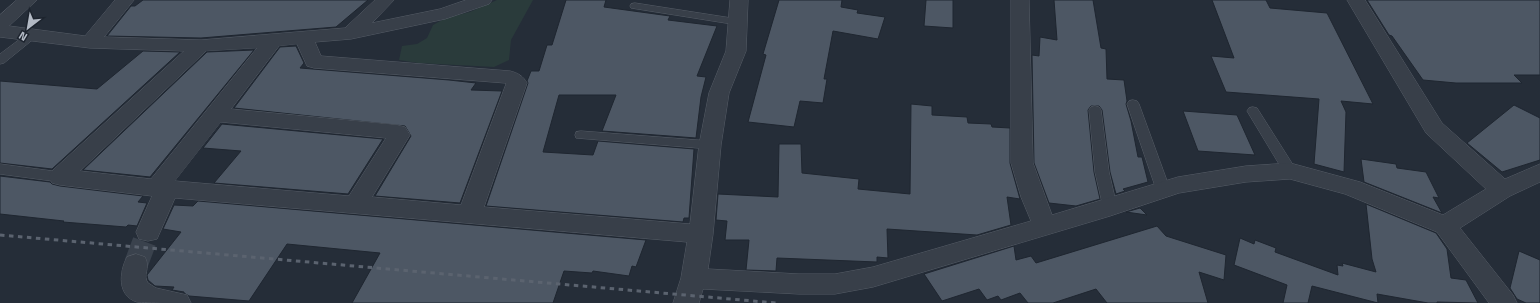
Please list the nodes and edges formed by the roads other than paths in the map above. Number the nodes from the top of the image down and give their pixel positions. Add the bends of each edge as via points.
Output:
1 (28, 0) edge
2 (125, 0) edge
3 (385, 0) edge
4 (483, 0) edge
5 (739, 0) edge
6 (1020, 0) edge
7 (1356, 0) edge
8 (635, 6) dead end
9 (738, 22) junction
10 (0, 25) edge
11 (0, 31) edge
12 (351, 33) junction
13 (32, 35) junction
14 (304, 38) junction
15 (273, 41) junction
16 (90, 42) junction
17 (201, 46) junction
18 (0, 60) edge
19 (1133, 104) dead end
20 (1095, 110) dead end
21 (1252, 111) dead end
22 (215, 114) junction
23 (581, 134) dead end
24 (710, 145) junction
25 (0, 169) edge
26 (1290, 171) junction
27 (1540, 172) edge
28 (60, 176) junction
29 (162, 188) junction
30 (1163, 189) junction
31 (1502, 190) junction
32 (355, 205) junction
33 (1110, 207) junction
34 (469, 215) junction
35 (1045, 226) junction
36 (1445, 226) junction
37 (148, 232) tunnel mouth
38 (701, 234) junction
39 (136, 264) tunnel mouth
40 (694, 278) junction
41 (176, 303) edge
42 (686, 303) edge
43 (1504, 303) edge

1 - 10 street
2 - 16 street
3 - 12 street
4 - 12 street via 445,14
5 - 9 street
6 - 35 street via 1022,163
7 - 31 street via 1434,128
8 - 9 lane
9 - 24 street via 736,51 719,93
11 - 13 street
12 - 14 street
13 - 16 street
13 - 18 lane
14 - 15 street
14 - 34 street via 314,62 510,78 517,83
15 - 17 street
15 - 22 street
16 - 17 street
17 - 28 street
19 - 30 lane
20 - 33 lane via 1102,172
21 - 26 lane
22 - 29 street
22 - 32 street via 397,132 399,135
23 - 24 lane
24 - 38 street
25 - 28 lane
26 - 30 street via 1246,174
26 - 36 street via 1352,188
27 - 31 street
28 - 29 street
29 - 32 street
29 - 37 street
30 - 33 street
31 - 36 street
32 - 34 street
33 - 35 street
34 - 38 street
35 - 40 street via 873,277 835,284
36 - 43 street
38 - 40 street
39 - 41 street via 133,279 140,292
40 - 42 street

